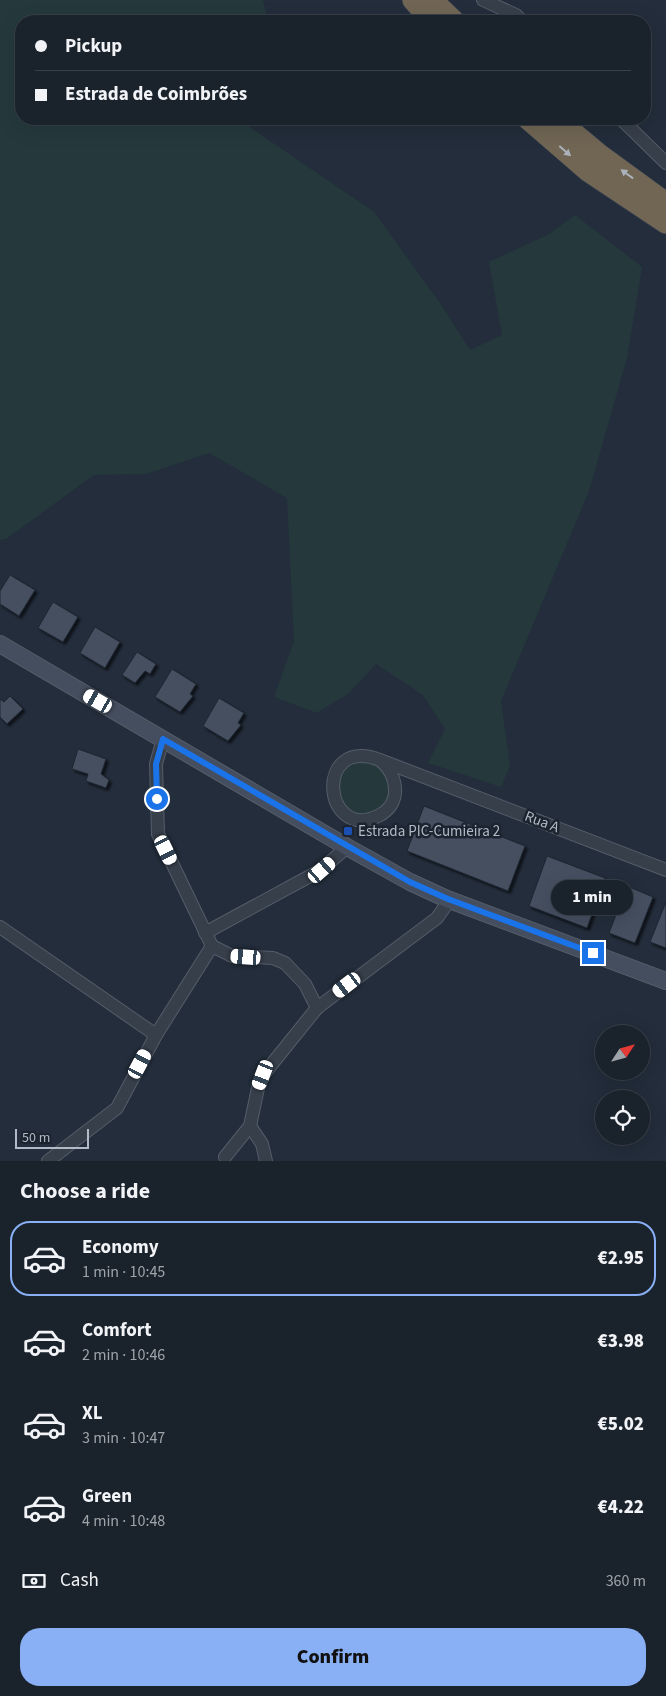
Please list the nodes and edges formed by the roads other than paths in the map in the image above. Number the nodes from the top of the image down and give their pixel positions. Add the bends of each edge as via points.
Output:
1 (412, 0) edge
2 (432, 0) edge
3 (483, 0) edge
4 (426, 15) edge
5 (448, 15) edge
6 (514, 15) edge
7 (535, 125) edge
8 (563, 125) edge
9 (627, 125) edge
10 (666, 163) edge
11 (666, 203) edge
12 (666, 223) edge
13 (0, 644) edge
14 (163, 739) junction
15 (380, 760) junction
16 (419, 775) junction
17 (396, 786) junction
18 (347, 847) junction
19 (666, 870) edge
20 (448, 899) junction
21 (0, 927) edge
22 (205, 933) junction
23 (212, 946) junction
24 (666, 981) edge
25 (317, 1008) junction
26 (156, 1034) junction
27 (250, 1126) junction
28 (225, 1157) dead end
29 (48, 1161) edge
30 (266, 1161) edge

1 - 4 highway
2 - 5 highway
3 - 6 street
7 -> 12 highway via 588,171
11 -> 8 highway
9 - 10 street
13 - 14 street
14 - 18 street
14 - 22 street via 156,764 158,834
15 - 16 street, Rua A
15 - 17 street via 391,771
15 - 17 street via 360,756 341,765 332,783 336,804 352,818 372,819 390,807
16 - 17 street
16 - 19 street, Rua A
18 - 20 street
18 - 22 street via 322,870
20 - 24 street
20 - 25 street via 437,918
21 - 26 street
22 - 23 street
23 - 25 street via 232,956 273,958 285,963 305,984
23 - 26 street
25 - 27 street via 263,1075
26 - 29 street via 117,1108
27 - 28 street
27 - 30 street via 262,1144

